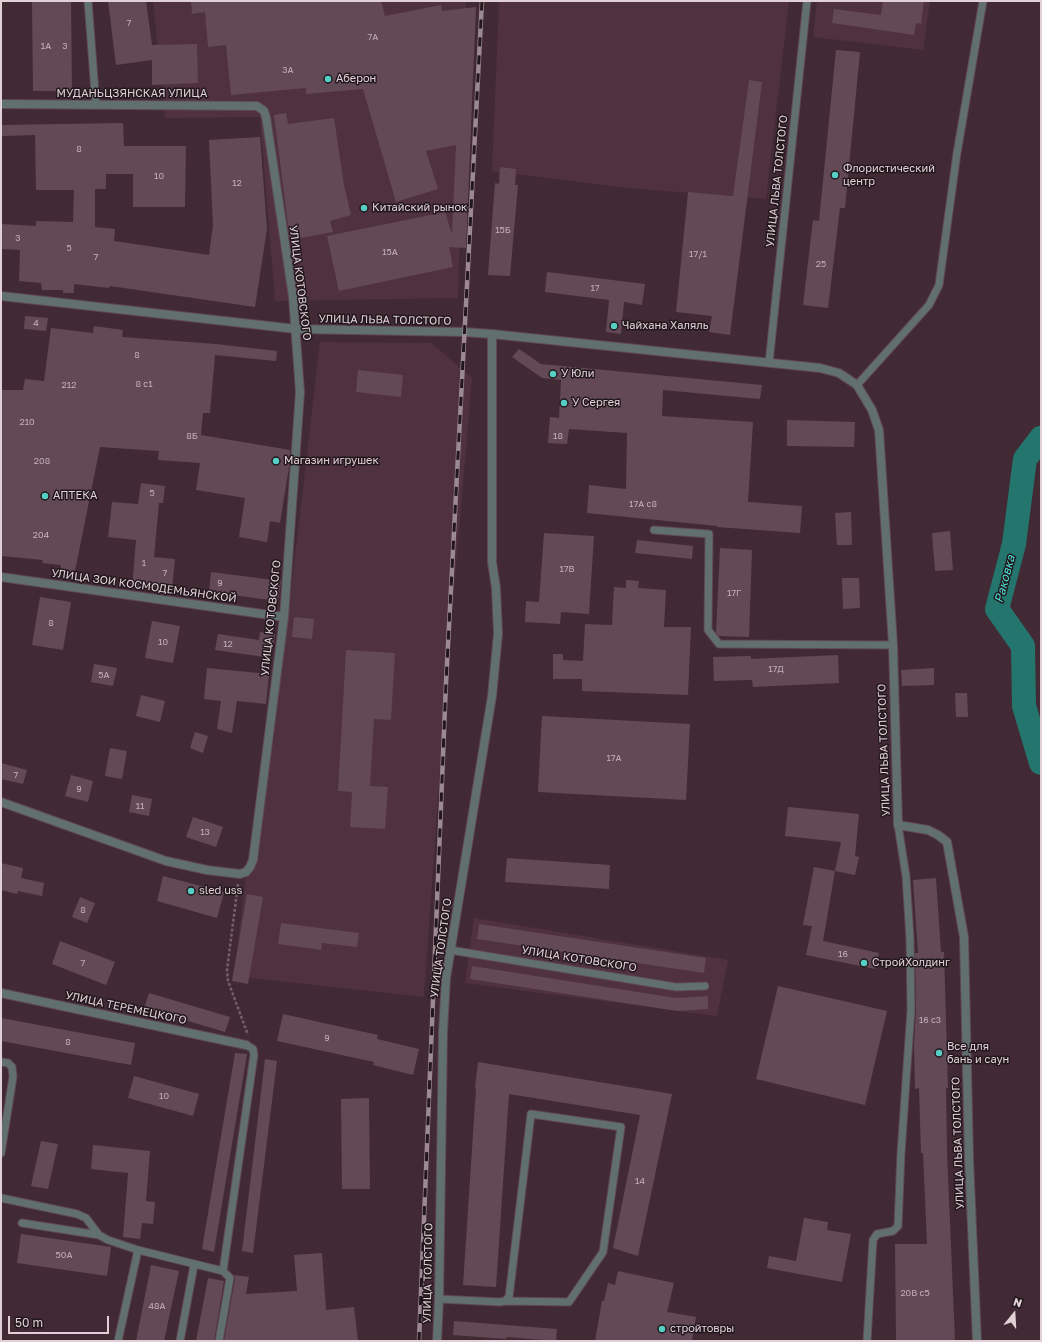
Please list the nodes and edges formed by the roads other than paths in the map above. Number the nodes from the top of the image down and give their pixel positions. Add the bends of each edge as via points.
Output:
1 (88, 1) edge
2 (807, 1) edge
3 (983, 1) edge
4 (1, 104) edge
5 (96, 105) junction
6 (261, 109) joint
7 (1, 296) edge
8 (296, 329) junction
9 (492, 334) junction
10 (770, 363) junction
11 (858, 385) junction
12 (654, 530) dead end
13 (1, 577) edge
14 (284, 617) junction
15 (893, 645) junction
16 (1, 802) edge
17 (898, 825) junction
18 (450, 950) junction
19 (705, 986) dead end
20 (1, 993) edge
21 (246, 1045) joint
22 (1, 1062) edge
23 (1, 1152) edge
24 (1, 1198) edge
25 (22, 1223) dead end
26 (99, 1235) junction
27 (138, 1250) junction
28 (194, 1265) junction
29 (223, 1271) junction
30 (439, 1299) junction
31 (505, 1301) junction
32 (118, 1341) edge
33 (180, 1341) edge
34 (219, 1341) edge
35 (437, 1341) edge
36 (867, 1341) edge
37 (977, 1341) edge

1 - 5 lane
2 - 10 lane, УЛИЦА ЛЬВА ТОЛСТОГО
3 - 11 lane via 957,153 939,285 928,305
4 - 5 street, МУДАНЬЦЗЯНСКАЯ УЛИЦА
5 - 6 street, МУДАНЬЦЗЯНСКАЯ УЛИЦА via 257,106
6 - 8 street, УЛИЦА КОТОВСКОГО via 266,117
7 - 8 street, УЛИЦА ЛЬВА ТОЛСТОГО
8 - 9 street, УЛИЦА ЛЬВА ТОЛСТОГО
8 - 14 street, УЛИЦА КОТОВСКОГО via 300,392
9 - 10 street, УЛИЦА ЛЬВА ТОЛСТОГО
9 - 18 street, УЛИЦА ТОЛСТОГО via 492,562 498,634 492,696
10 - 11 street, УЛИЦА ЛЬВА ТОЛСТОГО via 820,368 840,373
11 - 15 street, УЛИЦА ЛЬВА ТОЛСТОГО via 872,410 879,430
12 - 15 lane via 709,534 708,630 719,644
13 - 14 street, УЛИЦА ЗОИ КОСМОДЕМЬЯНСКОЙ
14 - 16 street, УЛИЦА КОТОВСКОГО via 253,860 246,872 240,874 207,870 166,861
15 - 17 street, УЛИЦА ЛЬВА ТОЛСТОГО
17 - 36 lane via 907,884 911,1010 898,1226 893,1231 877,1234 873,1240
17 - 37 street, УЛИЦА ЛЬВА ТОЛСТОГО via 928,830 947,842 964,937 969,1159
18 - 19 lane, УЛИЦА КОТОВСКОГО via 676,986
18 - 30 street, УЛИЦА ТОЛСТОГО via 443,1032
20 - 21 street, УЛИЦА ТЕРЕМЕЦКОГО
21 - 29 lane via 254,1052
22 - 23 lane via 12,1067 13,1076
24 - 26 lane via 77,1214 86,1218
25 - 26 lane
26 - 27 lane
27 - 28 lane
27 - 32 lane
28 - 29 lane
28 - 33 lane
29 - 34 lane via 230,1278
30 - 31 lane
30 - 35 street, УЛИЦА ТОЛСТОГО
31 - 31 lane via 569,1302 603,1252 621,1127 532,1114 509,1297

